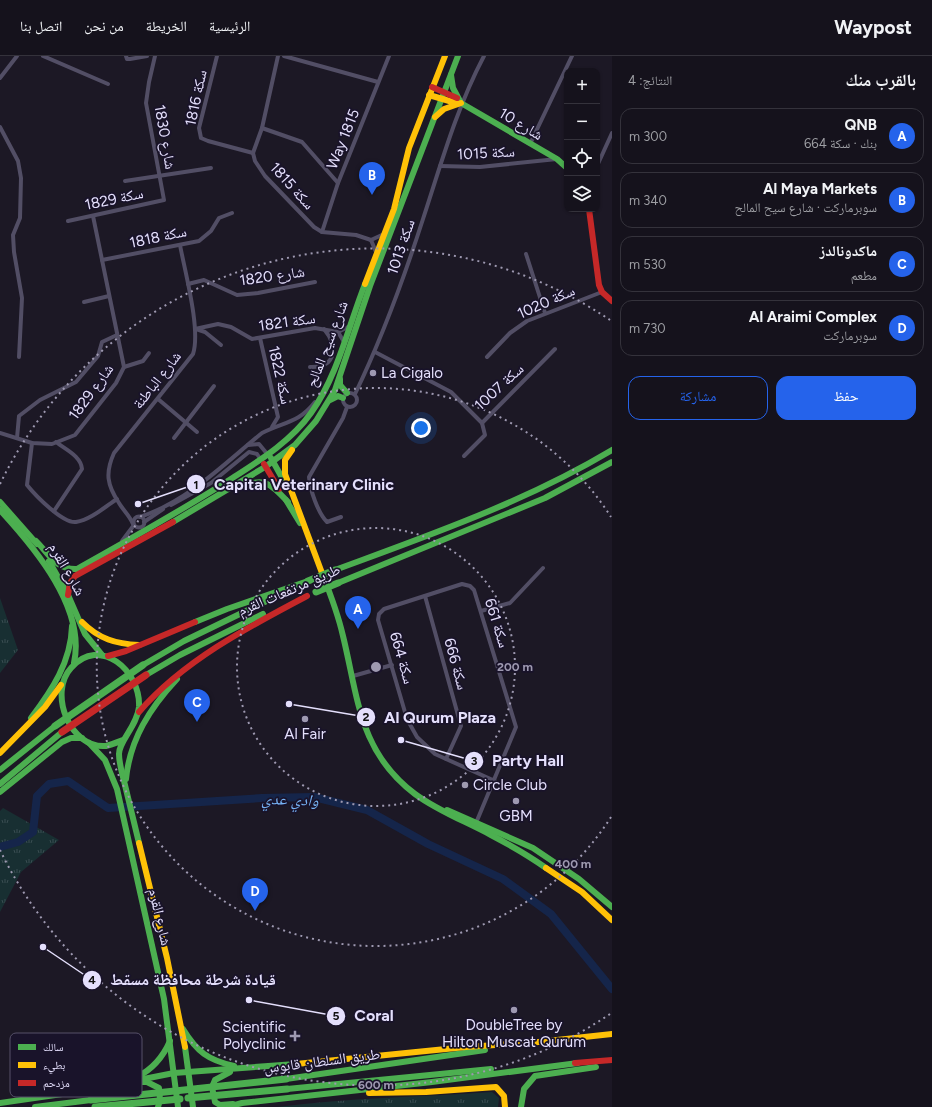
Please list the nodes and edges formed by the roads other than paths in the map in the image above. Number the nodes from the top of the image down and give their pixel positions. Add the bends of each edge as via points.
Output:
1 (17, 56) edge
2 (43, 56) edge
3 (126, 56) edge
4 (147, 56) edge
5 (155, 56) edge
6 (217, 56) edge
7 (278, 56) edge
8 (284, 56) edge
9 (388, 56) edge
10 (445, 56) edge
11 (458, 56) edge
12 (484, 56) edge
13 (572, 56) edge
14 (451, 72) junction
15 (1, 75) edge
16 (378, 82) junction
17 (108, 84) dead end
18 (432, 87) junction
19 (443, 91) junction
20 (429, 95) junction
21 (440, 99) junction
22 (460, 102) junction
23 (433, 120) junction
24 (0, 126) edge
25 (262, 128) junction
26 (612, 133) edge
27 (530, 145) junction
28 (253, 153) junction
29 (600, 159) edge
30 (556, 160) junction
31 (440, 166) junction
32 (564, 166) edge
33 (211, 168) dead end
34 (160, 175) junction
35 (125, 181) dead end
36 (338, 183) junction
37 (164, 200) joint
38 (589, 212) edge
39 (232, 213) dead end
40 (93, 216) junction
41 (68, 221) dead end
42 (322, 232) junction
43 (384, 234) junction
44 (371, 240) junction
45 (180, 245) junction
46 (376, 252) junction
47 (526, 254) dead end
48 (102, 260) junction
49 (314, 282) dead end
50 (188, 284) junction
51 (602, 292) junction
52 (109, 296) junction
53 (612, 301) edge
54 (84, 302) dead end
55 (545, 313) junction
56 (348, 327) junction
57 (195, 329) junction
58 (324, 329) junction
59 (338, 332) junction
60 (117, 335) junction
61 (260, 338) junction
62 (344, 342) junction
63 (222, 345) dead end
64 (556, 349) dead end
65 (375, 352) junction
66 (149, 353) dead end
67 (19, 357) dead end
68 (487, 357) dead end
69 (124, 367) junction
70 (310, 367) dead end
71 (340, 377) junction
72 (214, 386) dead end
73 (327, 386) junction
74 (355, 394) junction
75 (345, 395) junction
76 (158, 399) junction
77 (329, 400) junction
78 (348, 407) junction
79 (278, 417) junction
80 (186, 423) junction
81 (482, 423) junction
82 (286, 424) junction
83 (272, 427) junction
84 (197, 432) dead end
85 (2, 434) edge
86 (17, 438) junction
87 (174, 438) dead end
88 (0, 440) edge
89 (56, 442) junction
90 (32, 443) junction
91 (247, 445) junction
92 (295, 445) junction
93 (612, 450) edge
94 (268, 455) junction
95 (464, 456) dead end
96 (261, 460) junction
97 (273, 462) junction
98 (612, 462) edge
99 (265, 467) junction
100 (216, 498) junction
101 (117, 499) junction
102 (291, 500) junction
103 (0, 502) edge
104 (0, 510) edge
105 (54, 510) junction
106 (128, 515) junction
107 (138, 517) junction
108 (341, 517) dead end
109 (144, 522) junction
110 (133, 524) junction
111 (36, 541) junction
112 (112, 549) junction
113 (543, 568) dead end
114 (308, 581) junction
115 (470, 586) joint
116 (68, 595) junction
117 (307, 596) junction
118 (425, 596) junction
119 (481, 611) junction
120 (75, 617) junction
121 (141, 645) junction
122 (105, 656) junction
123 (74, 663) junction
124 (194, 664) junction
125 (392, 666) junction
126 (354, 676) junction
127 (62, 683) junction
128 (138, 713) junction
129 (21, 731) junction
130 (82, 738) junction
131 (124, 740) junction
132 (89, 742) junction
133 (0, 753) edge
134 (446, 759) junction
135 (0, 770) edge
136 (495, 781) junction
137 (0, 784) edge
138 (126, 787) junction
139 (0, 792) edge
140 (476, 824) junction
141 (612, 907) edge
142 (612, 920) edge
143 (183, 1029) junction
144 (612, 1034) edge
145 (170, 1041) junction
146 (524, 1043) junction
147 (612, 1060) edge
148 (612, 1064) edge
149 (579, 1066) junction
150 (244, 1069) junction
151 (190, 1072) junction
152 (174, 1073) junction
153 (142, 1074) edge
154 (142, 1079) edge
155 (142, 1082) edge
156 (334, 1093) junction
157 (142, 1095) edge
158 (42, 1097) edge
159 (119, 1097) edge
160 (0, 1103) edge
161 (242, 1105) edge
162 (35, 1107) edge
163 (95, 1107) edge
164 (158, 1107) edge
165 (178, 1107) edge
166 (193, 1107) edge
167 (228, 1107) edge
168 (505, 1107) edge
169 (521, 1107) edge

1 - 15 street
2 - 17 street
3 - 4 street via 127,59
5 - 34 street, 1830 شارع via 146,103
6 - 28 street, سكة 1816 via 199,128 201,138
7 - 25 street, سكة 1815
8 - 16 street
9 - 16 street, Way 1815
10 - 18 main road, شارع سيح المالح
11 - 14 main road, شارع سيح المالح
12 - 22 street, سكة 1013
13 - 27 street
14 - 19 main road, شارع سيح المالح
14 - 22 main road via 453,88
16 - 36 street, Way 1815
18 - 19 main road
18 - 20 main road, شارع سيح المالح
19 - 21 main road, شارع سيح المالح
19 - 22 main road
20 - 21 main road
20 - 43 main road, شارع سيح المالح via 409,148 394,209
21 - 22 main road
21 - 23 main road, شارع سيح المالح
22 - 23 main road via 444,109
22 - 27 main road, شارع 10
22 - 31 street, سكة 1013
23 - 71 main road, شارع سيح المالح via 370,286
24 - 67 street via 18,161 21,178 20,218 13,236 22,298
25 - 28 street, سكة 1815
25 - 36 street via 302,142
26 - 29 street
27 - 30 main road, شارع 10
28 - 42 street, سكة 1815 via 265,176
30 - 31 street, سكة 1015 via 480,166
30 - 32 main road, شارع 10
31 - 65 street, سكة 1013
33 - 34 street
34 - 35 street
34 - 37 street, 1830 شارع
36 - 42 street, Way 1815
37 - 40 street, سكة 1829
38 - 51 main road
39 - 45 street, سكة 1818 via 219,218 211,231 199,241
40 - 41 street, سكة 1829
40 - 48 street, 1829 شارع
42 - 44 street via 356,235
43 - 44 street
43 - 46 main road, شارع سيح المالح
44 - 46 street
45 - 48 street, سكة 1818
45 - 50 street, شارع الباطنة
46 - 56 main road, شارع سيح المالح
47 - 55 street
48 - 52 street, 1829 شارع
49 - 50 street, 1820 شارع via 258,293 237,294 204,280
50 - 57 street, شارع الباطنة
51 - 53 main road
51 - 55 street, سكة 1020
52 - 54 street
52 - 60 street, 1829 شارع
55 - 68 street, سكة 1020 via 510,333
56 - 59 street, سكة 1821
56 - 62 main road, شارع سيح المالح
57 - 61 street, سكة 1821 via 218,324 231,327 252,339
57 - 63 street via 205,332
57 - 76 street, شارع الباطنة via 196,344 193,354
58 - 59 street, سكة 1821
58 - 61 street, سكة 1821 via 315,328
58 - 70 street via 332,340 333,353 324,365
59 - 62 street, سكة 1821
60 - 69 street, 1829 شارع
60 - 86 street via 102,342 98,356 76,382 40,400 19,416
61 - 79 street, سكة 1822
62 - 73 main road, شارع سيح المالح
64 - 81 street, سكة 1007
65 - 74 street, سكة 1013
65 - 81 street, سكة 1007 via 451,392
66 - 69 street via 143,360
69 - 89 street, 1829 شارع via 116,383 75,435
71 - 75 main road via 340,385
71 - 77 main road, شارع سيح المالح
72 - 80 street
73 - 82 street via 308,410
73 - 94 main road, شارع سيح المالح via 302,425
74 - 75 street
74 - 78 street via 356,404
75 - 77 main road
75 - 78 street via 343,402
76 - 80 street
76 - 101 street, شارع الباطنة via 114,453 108,466 108,478
77 - 92 main road, شارع سيح المالح via 316,421
78 - 108 street via 309,477 312,490 327,522
79 - 82 street, سكة 1822
79 - 83 street, سكة 1822
80 - 84 street
80 - 87 street
81 - 95 street via 485,435
82 - 83 street
83 - 91 street
85 - 86 street, 1829 شارع
85 - 88 street
86 - 90 street, 1829 شارع
89 - 90 street, 1829 شارع
89 - 105 street via 80,461 82,469
90 - 105 street via 27,485
91 - 94 street via 259,444
91 - 107 street via 204,482 171,502
92 - 97 main road, شارع سيح المالح
92 - 102 main road via 284,466
93 - 114 main road, طريق مرتفعات القرم, bridge via 554,482 497,508
94 - 96 main road, شارع سيح المالح
94 - 97 main road
96 - 99 main road
96 - 109 street via 257,454 249,452 211,483
96 - 112 main road, شارع سيح المالح via 208,494
97 - 99 main road, شارع سيح المالح
97 - 102 main road
98 - 117 main road, طريق مرتفعات القرم, bridge via 539,501
99 - 100 main road, شارع سيح المالح
99 - 102 main road
100 - 102 main road via 259,479 269,482
100 - 116 main road, شارع سيح المالح via 75,576 70,583
101 - 105 street via 93,515 75,522 65,520
101 - 106 street, شارع الباطنة
102 - 126 main road via 330,592
103 - 111 main road, شارع القرم
104 - 120 main road, شارع القرم via 36,553
106 - 107 street
106 - 110 street, شارع الباطنة
107 - 109 street
107 - 110 street via 133,520
109 - 110 street via 140,528
110 - 112 street via 125,538
111 - 112 main road, شارع سيح المالح via 58,566 70,570 77,569
111 - 116 main road, شارع القرم
113 - 119 street via 510,603
114 - 121 main road via 227,609
114 - 135 main road, طريق مرتفعات القرم, bridge via 184,641 143,665 55,726
115 - 118 street, سكة 664 via 462,584
115 - 119 street, سكة 661 via 474,590
116 - 120 main road, شارع القرم
117 - 124 main road via 257,622
117 - 137 main road, طريق مرتفعات القرم, bridge via 243,623 180,654 62,732
118 - 125 street, سكة 664 via 384,609 379,614 378,620
118 - 134 street, سكة 666 via 461,726
119 - 136 street, سكة 661 via 516,727
120 - 121 main road via 92,633 107,641
120 - 122 main road, شارع القرم via 85,634
120 - 123 main road, شارع القرم via 77,649
120 - 129 main road via 63,664 46,698
121 - 122 main road via 120,654
122 - 123 main road via 90,656
122 - 128 main road via 120,664 132,679 137,692
123 - 127 main road
124 - 128 main road via 159,688
124 - 138 main road via 171,685 152,710 128,761
125 - 126 street
125 - 134 street, سكة 664 via 406,719 417,737 435,754
126 - 140 main road via 363,724 378,756 399,781 415,794 437,808
127 - 129 main road via 45,707
127 - 130 main road via 61,700 65,717
128 - 131 main road via 132,730
129 - 133 main road
130 - 132 main road
130 - 139 main road via 62,742
131 - 132 main road via 107,745
131 - 138 main road, شارع القرم via 119,754
132 - 145 main road, شارع القرم via 104,760 117,789 164,999
134 - 136 street, سكة 664
136 - 140 street, سكة 661
138 - 143 main road, شارع القرم via 172,973
140 - 141 main road via 533,848 579,879
140 - 142 main road via 582,892
143 - 150 main road via 198,1052 207,1058
143 - 151 main road, شارع القرم
144 - 146 main road, طريق السلطان قابوس
145 - 152 main road, شارع القرم
145 - 153 main road via 154,1068
146 - 150 main road
146 - 157 main road, طريق السلطان قابوس, bridge via 454,1056 286,1079
147 - 149 main road, طريق السلطان قابوس
148 - 149 main road
149 - 156 main road
149 - 163 main road, طريق السلطان قابوس, bridge via 472,1070
149 - 169 main road via 536,1076 528,1082 523,1091
150 - 151 main road
150 - 161 main road via 218,1076 211,1088 217,1104
151 - 152 main road
151 - 166 main road, شارع القرم
152 - 154 main road
152 - 165 main road, شارع القرم
155 - 164 main road via 154,1084 159,1088
156 - 161 main road
156 - 168 main road via 426,1092 496,1087 502,1090
158 - 160 main road
159 - 162 main road, طريق السلطان قابوس, bridge
161 - 167 main road

